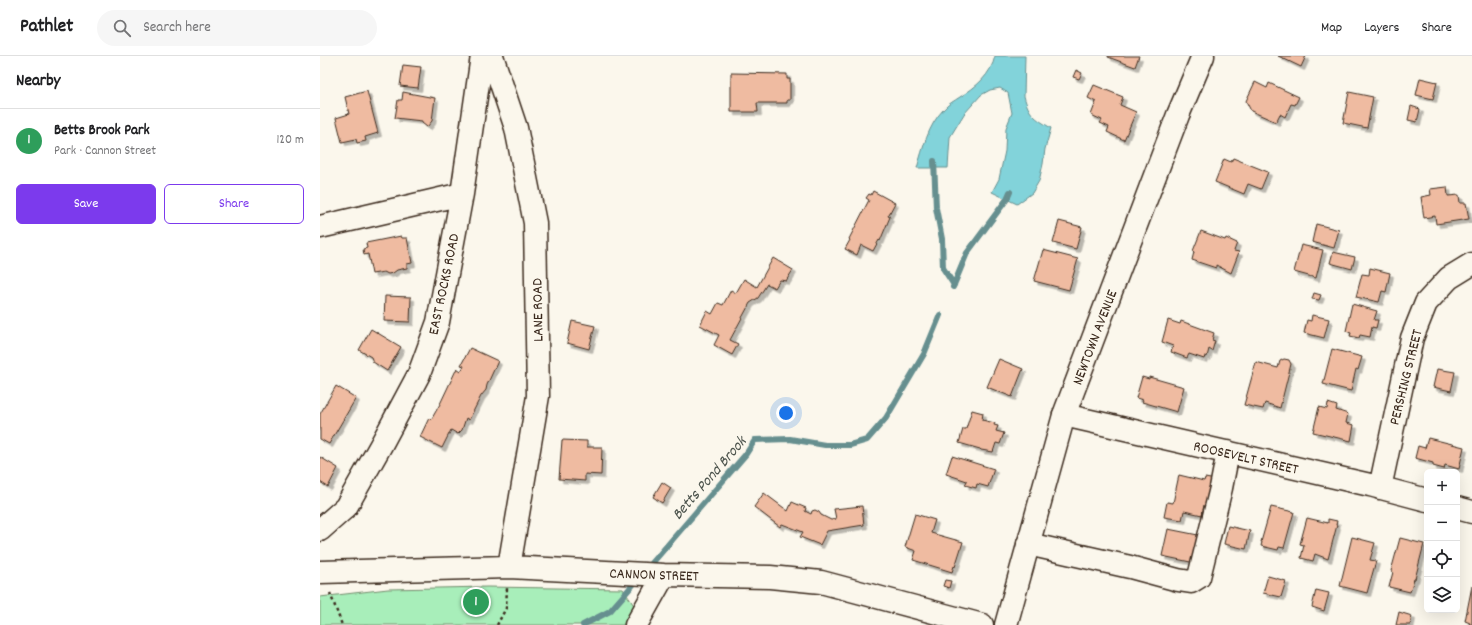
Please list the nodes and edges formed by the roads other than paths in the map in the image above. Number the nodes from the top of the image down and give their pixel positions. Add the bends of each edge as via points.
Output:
1 (482, 56) edge
2 (492, 56) edge
3 (1203, 56) edge
4 (462, 194) junction
5 (320, 227) edge
6 (1472, 264) edge
7 (1064, 415) junction
8 (1228, 452) junction
9 (1380, 488) junction
10 (1424, 499) edge
11 (1460, 509) edge
12 (1472, 512) edge
13 (320, 530) edge
14 (1028, 544) junction
15 (320, 572) edge
16 (662, 574) junction
17 (508, 575) junction
18 (636, 625) edge
19 (982, 625) edge
20 (1006, 625) edge

1 - 4 street, EAST ROCKS ROAD
2 - 17 street, LANE ROAD via 516,128 535,223 538,396
3 - 7 street, NEWTOWN AVENUE via 1178,115
4 - 5 street
4 - 13 street, EAST ROCKS ROAD via 438,322 419,374 346,506
6 - 9 street, PERSHING STREET via 1449,278 1426,303 1423,310 1412,338
7 - 8 street, ROOSEVELT STREET
7 - 14 street, NEWTOWN AVENUE
8 - 9 street, ROOSEVELT STREET
8 - 14 street via 1199,577 1191,582
9 - 10 street, ROOSEVELT STREET
11 - 12 street
14 - 20 street, NEWTOWN AVENUE
15 - 17 street, CANNON STREET
16 - 17 street, CANNON STREET
16 - 18 street
16 - 19 street, CANNON STREET via 770,577 821,582

